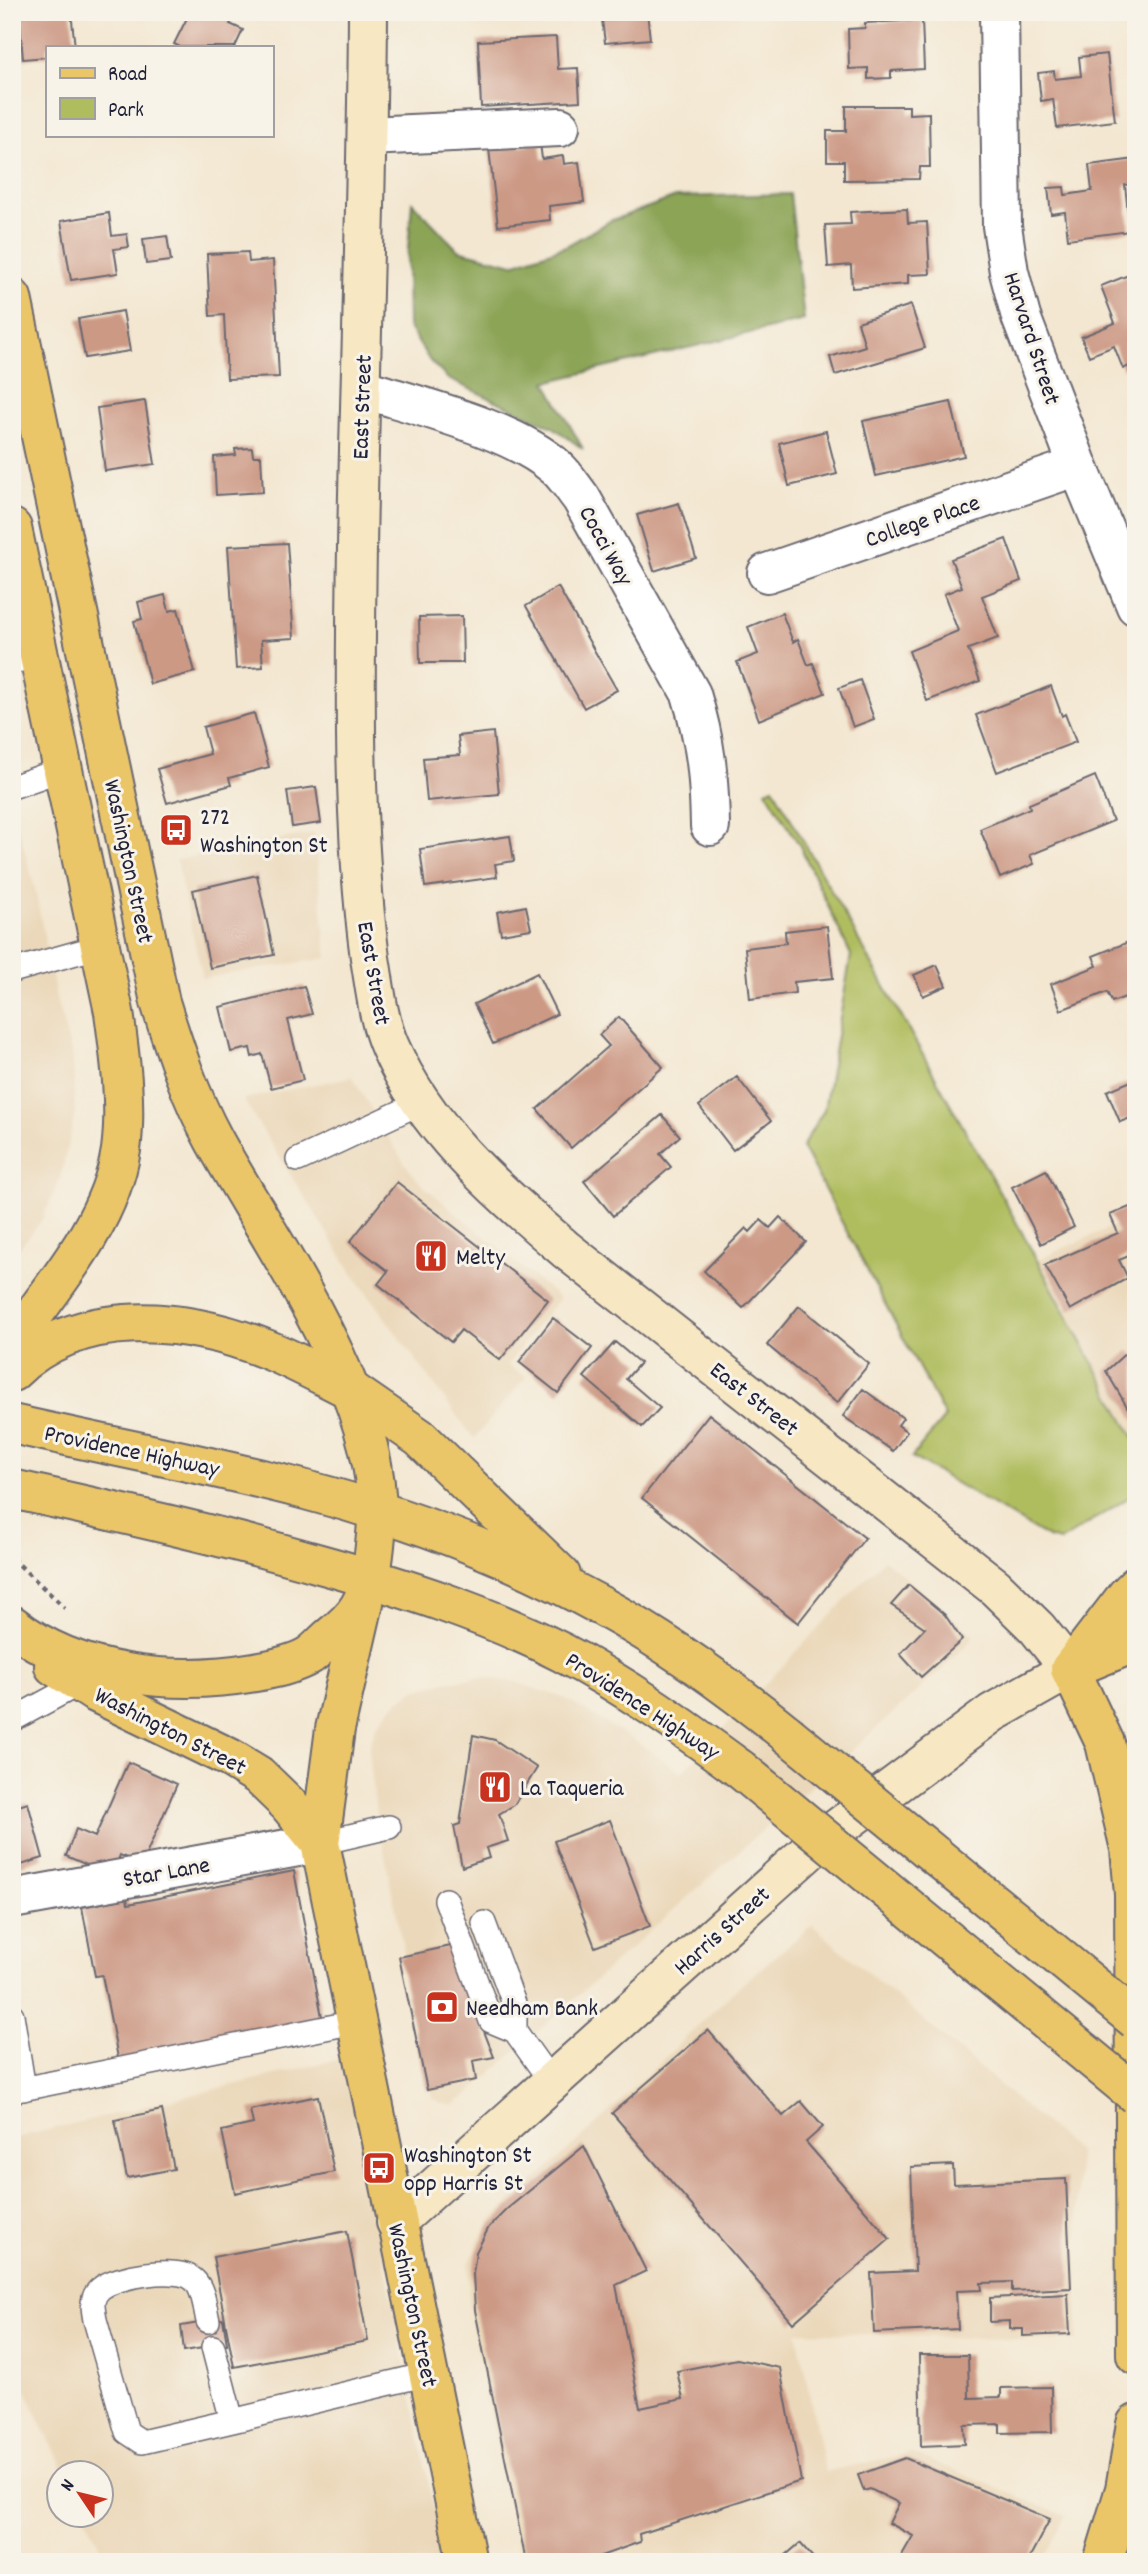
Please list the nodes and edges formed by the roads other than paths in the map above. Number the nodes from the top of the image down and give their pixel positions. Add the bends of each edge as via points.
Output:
1 (368, 12) edge
2 (999, 12) edge
3 (560, 127) dead end
4 (368, 136) junction
5 (12, 298) edge
6 (361, 387) junction
7 (1078, 466) junction
8 (12, 528) edge
9 (767, 573) dead end
10 (1136, 606) edge
11 (26, 659) edge
12 (64, 769) junction
13 (12, 787) edge
14 (710, 826) dead end
15 (101, 946) junction
16 (12, 971) edge
17 (420, 1103) junction
18 (298, 1160) dead end
19 (12, 1344) edge
20 (12, 1372) edge
21 (349, 1389) junction
22 (12, 1424) edge
23 (12, 1489) edge
24 (378, 1511) junction
25 (370, 1577) junction
26 (1136, 1586) edge
27 (583, 1596) junction
28 (12, 1626) edge
29 (1136, 1642) edge
30 (1070, 1669) junction
31 (93, 1676) junction
32 (12, 1720) edge
33 (389, 1827) dead end
34 (320, 1843) junction
35 (12, 1899) edge
36 (446, 1900) dead end
37 (484, 1923) dead end
38 (12, 2015) edge
39 (1136, 2020) edge
40 (355, 2022) junction
41 (515, 2031) junction
42 (551, 2083) junction
43 (18, 2090) edge
44 (1136, 2095) edge
45 (397, 2222) junction
46 (208, 2321) dead end
47 (214, 2347) dead end
48 (1136, 2355) edge
49 (428, 2374) junction
50 (232, 2421) junction
51 (1136, 2424) edge
52 (467, 2562) edge
53 (1103, 2562) edge

1 - 4 street, East Street
2 - 7 street, Harvard Street via 1002,226 1009,272 1021,317
3 - 4 street
4 - 6 street, East Street
5 - 21 main road, Washington Street via 160,1002 182,1073 213,1139 316,1319
6 - 14 street, Cocci Way via 485,429 528,447 558,468 580,498 691,694 708,765
6 - 17 street, East Street via 355,626 361,878 376,998 388,1044
7 - 9 street, College Place
7 - 10 street, Harvard Street
8 - 11 main road, Washington Street
11 - 12 main road, Washington Street
12 - 13 lane
12 - 15 main road, Washington Street
15 - 16 lane
15 - 19 main road, Washington Street via 121,1064 121,1150 111,1187 89,1234
17 - 18 lane
17 - 30 street, East Street via 513,1204 995,1587
20 - 21 main road via 51,1343 88,1329 159,1323 197,1328 268,1349
21 - 24 main road, Washington Street via 369,1445
21 - 27 main road via 420,1438
22 - 24 main road, Providence Highway via 242,1474
23 - 25 main road, Providence Highway
24 - 25 main road, Washington Street
24 - 27 main road, Providence Highway via 499,1556
25 - 31 main road via 359,1607 343,1627 309,1655 285,1665 242,1675 183,1679
25 - 34 main road, Washington Street via 335,1729
25 - 44 main road, Providence Highway, bridge via 494,1622 560,1652 656,1708 740,1769
26 - 30 main road
27 - 39 main road, Providence Highway, bridge via 699,1666
28 - 31 main road
29 - 30 main road
30 - 42 street, Harris Street via 992,1713 819,1842
30 - 48 main road via 1105,1743 1130,1849
31 - 32 lane
31 - 34 main road, Washington Street via 251,1771 288,1804
33 - 34 lane
34 - 35 street, Star Lane
34 - 40 main road, Washington Street
36 - 41 lane via 491,2021
37 - 41 lane via 515,2006
38 - 43 lane
40 - 43 lane
40 - 45 main road, Washington Street
41 - 42 lane
42 - 45 street, Harris Street
45 - 49 main road, Washington Street
46 - 50 lane via 195,2280 182,2273 166,2271 110,2283 98,2290 92,2301 127,2432 142,2442
47 - 50 lane
49 - 50 lane
49 - 52 main road, Washington Street
51 - 53 main road via 1125,2489

